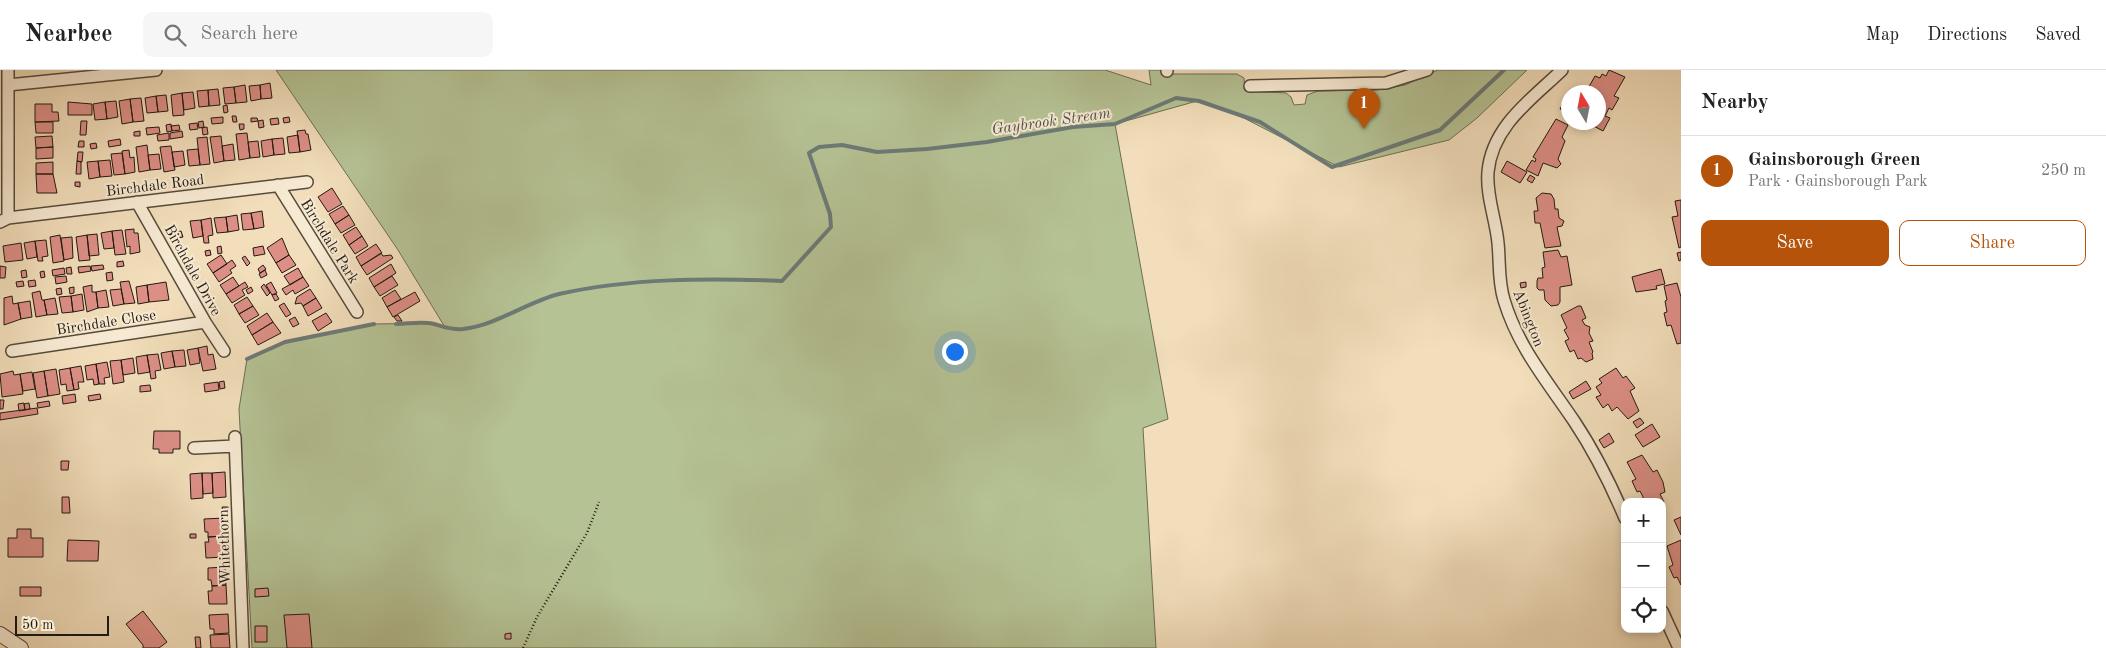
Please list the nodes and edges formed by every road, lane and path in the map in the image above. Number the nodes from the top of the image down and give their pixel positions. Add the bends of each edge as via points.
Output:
1 (8, 70) edge
2 (156, 70) edge
3 (1427, 70) edge
4 (1562, 70) edge
5 (8, 85) junction
6 (1250, 86) dead end
7 (307, 182) dead end
8 (278, 185) junction
9 (137, 202) junction
10 (4, 220) edge
11 (357, 312) dead end
12 (205, 322) junction
13 (12, 351) dead end
14 (224, 351) dead end
15 (194, 448) dead end
16 (599, 502) dead end
17 (1621, 510) edge
18 (1666, 619) edge
19 (0, 634) edge
20 (21, 648) edge
21 (243, 648) edge
22 (523, 648) edge
23 (1680, 648) edge

1 - 5 street
2 - 5 street
3 - 6 street via 1386,82
4 - 17 street, Abington via 1511,118 1493,151 1488,172 1498,243 1498,274 1503,299 1526,352 1574,422
5 - 10 street
7 - 8 street, Birchdale Road
8 - 9 street, Birchdale Road
8 - 11 street, Birchdale Park
9 - 10 street, Birchdale Road
9 - 12 street, Birchdale Drive
12 - 13 street, Birchdale Close
12 - 14 street, Birchdale Drive
15 - 21 street, Whitethorn via 235,441
16 - 22 path via 587,533 537,617
18 - 23 street
19 - 20 street

